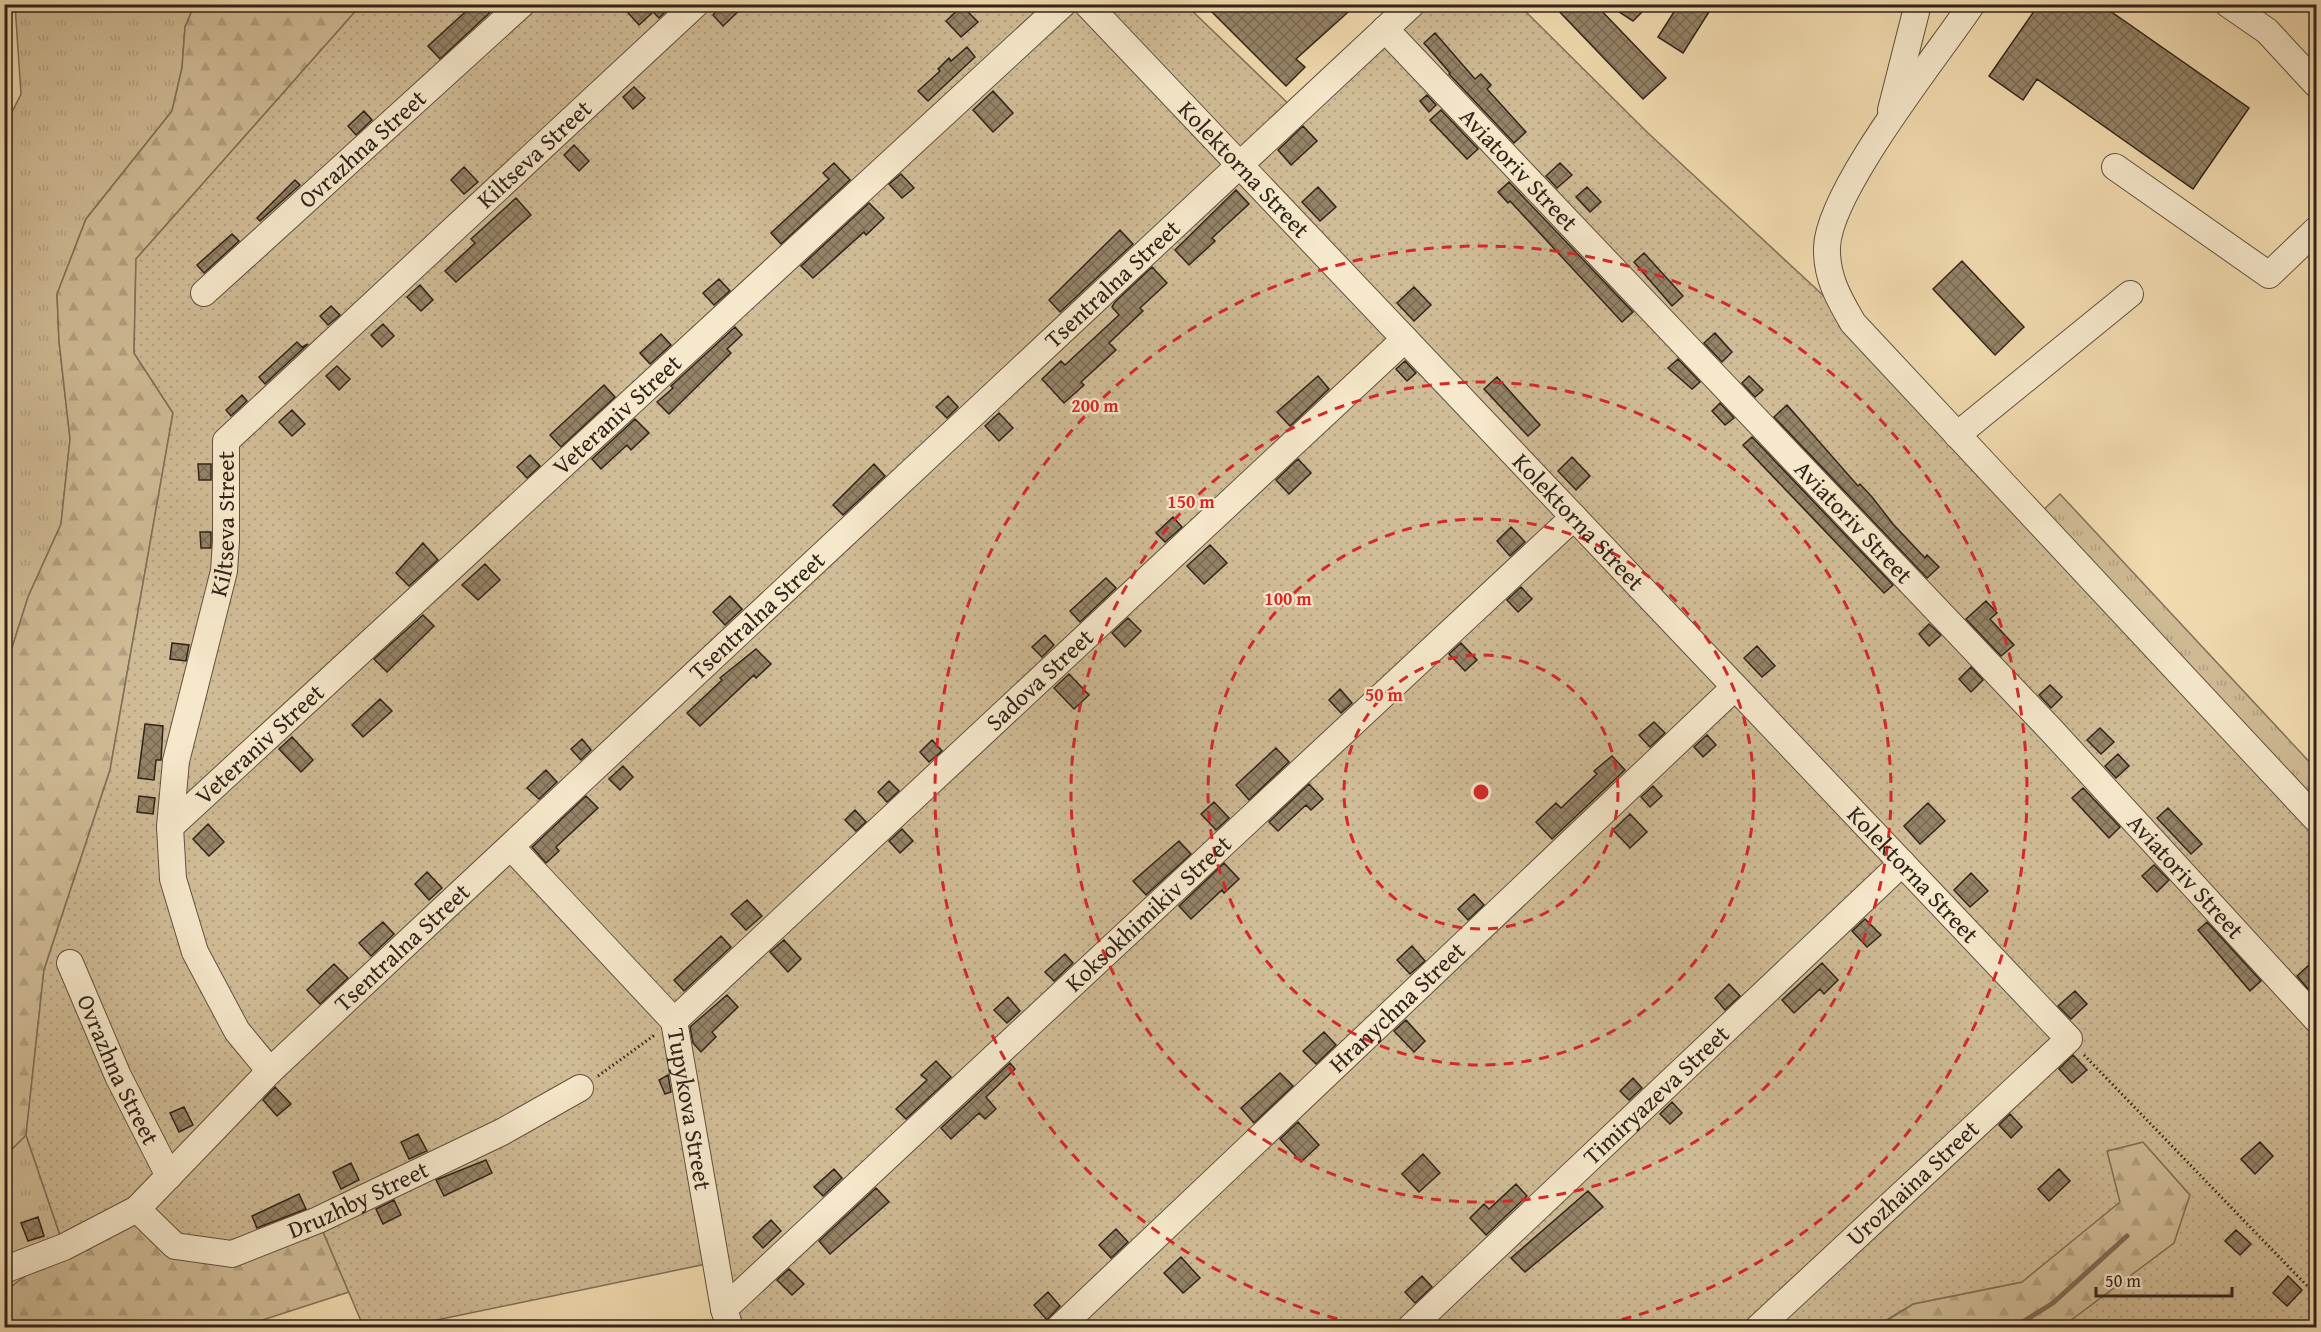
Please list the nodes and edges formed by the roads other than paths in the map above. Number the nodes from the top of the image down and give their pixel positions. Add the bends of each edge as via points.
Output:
1 (522, 4) edge
2 (696, 4) edge
3 (1063, 4) edge
4 (1087, 4) edge
5 (1412, 4) edge
6 (1918, 4) edge
7 (1972, 4) edge
8 (2228, 4) edge
9 (1385, 29) junction
10 (2316, 84) edge
11 (1886, 128) junction
12 (1240, 166) junction
13 (2115, 167) dead end
14 (2316, 230) edge
15 (204, 293) dead end
16 (2130, 294) dead end
17 (1405, 339) junction
18 (1957, 435) junction
19 (1574, 517) junction
20 (1735, 687) junction
21 (2316, 819) edge
22 (170, 827) junction
23 (511, 847) junction
24 (1902, 863) junction
25 (70, 963) dead end
26 (2316, 1020) edge
27 (674, 1021) junction
28 (2069, 1039) joint
29 (270, 1071) junction
30 (580, 1088) road end
31 (169, 1176) junction
32 (137, 1209) junction
33 (4, 1270) edge
34 (727, 1318) edge
35 (1059, 1328) edge
36 (1410, 1328) edge
37 (1758, 1328) edge

1 - 15 street, Ovrazhna Street
2 - 22 street, Kiltseva Street via 226,441 224,571 176,761
3 - 22 street, Veteraniv Street
4 - 12 street, Kolektorna Street
5 - 9 street, Tsentralna Street
6 - 11 street
7 - 11 street
8 - 10 street via 2266,31
9 - 12 street, Tsentralna Street
9 - 26 street, Aviatoriv Street via 2044,723
11 - 18 street via 1837,205 1827,246 1832,287 1854,323
12 - 17 street, Kolektorna Street
12 - 23 street, Tsentralna Street
13 - 14 street via 2270,274
16 - 18 street
17 - 19 street, Kolektorna Street
17 - 27 street, Sadova Street
18 - 21 street
19 - 20 street, Kolektorna Street
19 - 34 street, Koksokhimikiv Street
20 - 24 street, Kolektorna Street
20 - 35 street, Hranychna Street
22 - 29 street, Kiltseva Street via 173,879 195,952 237,1031
23 - 27 street, Tupykova Street
23 - 29 street, Tsentralna Street
24 - 28 street, Kolektorna Street
24 - 36 street, Timiryazeva Street
25 - 31 street, Ovrazhna Street via 118,1076
27 - 34 street, Tupykova Street
28 - 37 street, Urozhaina Street
29 - 31 street, Tsentralna Street
30 - 32 street, Druzhby Street via 502,1132 318,1220 232,1254 175,1246
31 - 32 street, Tsentralna Street
32 - 33 street, Tsentralna Street via 64,1247

